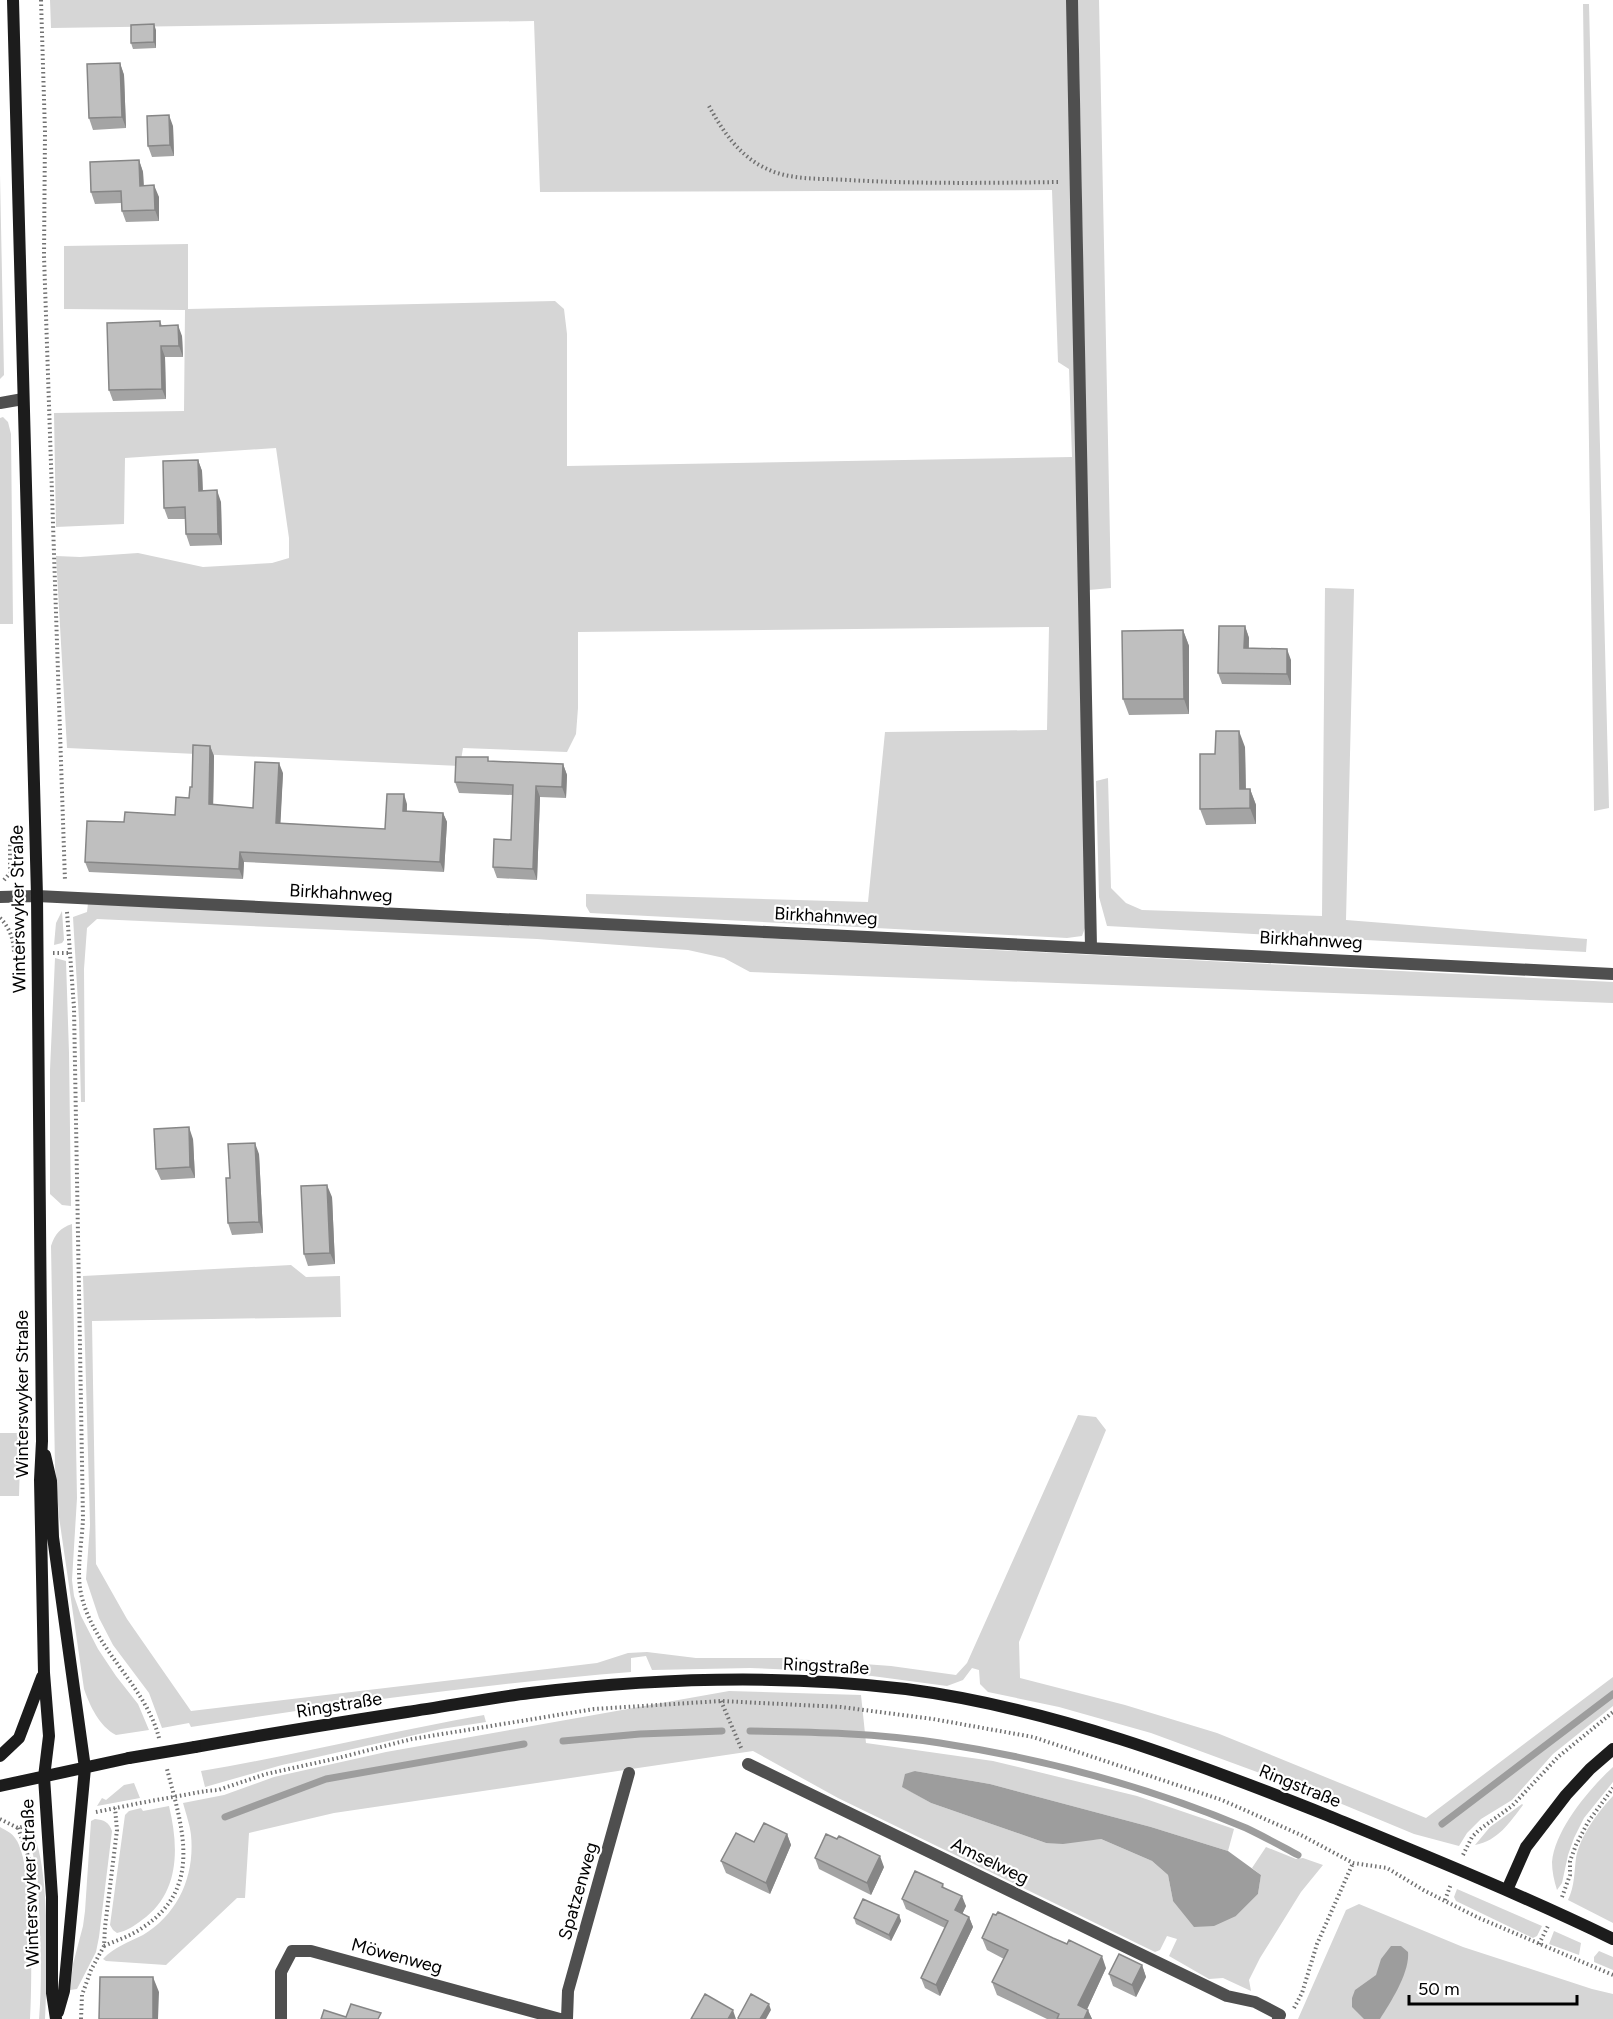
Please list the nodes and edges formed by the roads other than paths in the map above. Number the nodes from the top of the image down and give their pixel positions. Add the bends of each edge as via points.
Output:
1 (13, 0) edge
2 (1072, 0) edge
3 (23, 399) junction
4 (0, 403) edge
5 (37, 896) junction
6 (0, 897) edge
7 (1091, 947) junction
8 (1613, 974) edge
9 (42, 1441) junction
10 (44, 1673) junction
11 (1613, 1749) edge
12 (0, 1756) edge
13 (748, 1764) road end
14 (85, 1768) junction
15 (629, 1773) dead end
16 (44, 1778) junction
17 (0, 1786) edge
18 (1507, 1890) junction
19 (1613, 1939) edge
20 (1279, 2017) edge
21 (56, 2018) edge
22 (281, 2019) edge
23 (560, 2019) edge
24 (567, 2019) edge

1 - 3 street, Winterswyker Straße
2 - 7 street
3 - 4 street
3 - 5 street, Winterswyker Straße
5 - 6 street, Birkhahnweg
5 - 7 street, Birkhahnweg
5 - 9 street, Winterswyker Straße
7 - 8 street, Birkhahnweg
9 - 10 street, Winterswyker Straße
9 - 14 street via 51,1481 53,1537
10 - 12 street, Winterswyker Straße via 19,1738
10 - 16 street, Winterswyker Straße via 49,1736
11 - 18 street via 1566,1795 1526,1847
13 - 20 street, Amselweg via 1227,1996 1255,2002
14 - 16 street, Ringstraße
14 - 18 street, Ringstraße, bridge via 529,1693 706,1680 841,1683 982,1703 1072,1725 1181,1759
14 - 21 street via 64,1990
15 - 24 street, Spatzenweg via 568,1991
16 - 17 street, Ringstraße
16 - 21 street, Winterswyker Straße
18 - 19 street, Ringstraße
22 - 23 street, Möwenweg via 281,1972 292,1951 311,1951

